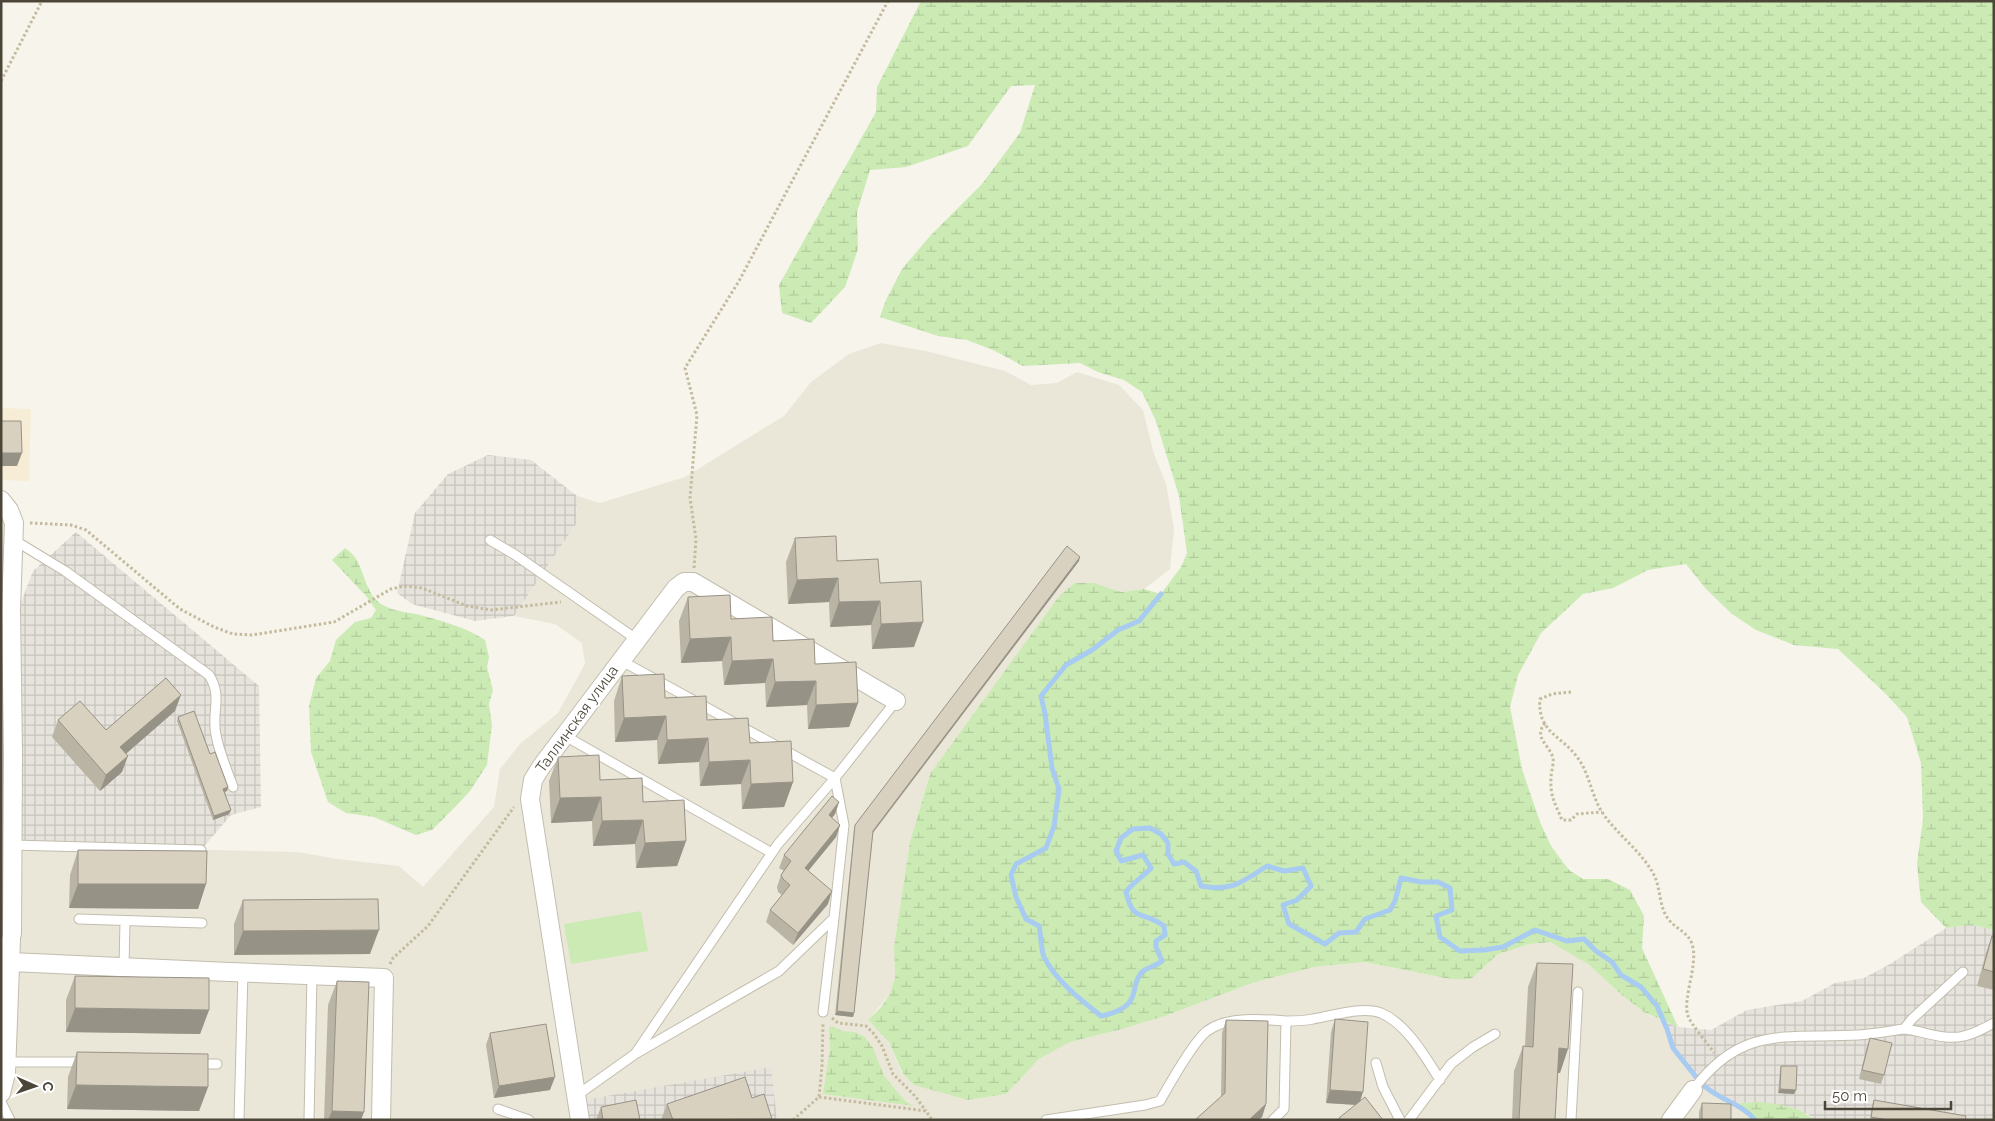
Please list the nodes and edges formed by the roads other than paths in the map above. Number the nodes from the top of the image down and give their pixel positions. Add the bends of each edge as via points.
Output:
1 (1, 500) edge
2 (14, 531) junction
3 (490, 540) dead end
4 (636, 639) junction
5 (620, 660) junction
6 (896, 701) joint
7 (565, 736) junction
8 (7, 753) edge
9 (834, 778) junction
10 (233, 786) dead end
11 (12, 845) junction
12 (202, 850) edge
13 (772, 853) junction
14 (834, 918) junction
15 (78, 919) dead end
16 (125, 921) junction
17 (202, 923) dead end
18 (6, 962) edge
19 (124, 967) junction
20 (235, 972) junction
21 (1963, 972) dead end
22 (312, 974) junction
23 (1578, 992) dead end
24 (823, 1012) road end
25 (1286, 1021) junction
26 (1994, 1023) edge
27 (1904, 1030) junction
28 (1495, 1034) dead end
29 (635, 1054) junction
30 (6, 1062) junction
31 (92, 1063) edge
32 (1376, 1063) dead end
33 (188, 1064) edge
34 (217, 1064) dead end
35 (1440, 1080) junction
36 (1693, 1090) joint
37 (1, 1093) edge
38 (576, 1096) junction
39 (1, 1102) edge
40 (498, 1109) dead end
41 (10, 1120) edge
42 (238, 1120) edge
43 (309, 1120) edge
44 (382, 1120) edge
45 (529, 1120) edge
46 (580, 1120) edge
47 (1046, 1120) edge
48 (1273, 1120) edge
49 (1400, 1120) edge
50 (1409, 1120) edge
51 (1571, 1120) edge
52 (1671, 1120) edge

1 - 2 street via 9,510
2 - 8 street
2 - 10 lane via 209,675 217,694 216,735
3 - 4 lane
4 - 5 street, Таллинская улица
4 - 6 street, Таллинская улица via 676,588 684,582 693,582
5 - 7 street, Таллинская улица
5 - 9 lane
6 - 9 lane
7 - 13 lane
7 - 38 street, Таллинская улица via 540,767 533,780 530,799
8 - 11 street
9 - 13 lane
9 - 14 lane via 844,825
11 - 12 lane
11 - 18 street via 12,937
13 - 29 lane
14 - 24 lane
14 - 29 lane via 779,971
15 - 16 lane
16 - 17 lane
16 - 19 lane
18 - 19 street
18 - 30 street
19 - 20 street
20 - 22 street
20 - 42 lane
21 - 27 lane
22 - 43 lane
22 - 44 street via 384,978
23 - 51 lane
25 - 35 lane via 1357,1011 1381,1013 1419,1046
25 - 47 lane via 1256,1018 1225,1023 1207,1031 1160,1101
25 - 48 lane via 1284,1109
26 - 27 lane via 1964,1036
27 - 36 lane via 1767,1038 1739,1048 1705,1073
28 - 35 lane via 1451,1064
29 - 38 lane
30 - 31 lane
30 - 37 street
32 - 49 lane via 1383,1087
33 - 34 lane
35 - 50 lane
36 - 52 street
38 - 46 street, Таллинская улица
39 - 41 lane
40 - 45 lane

